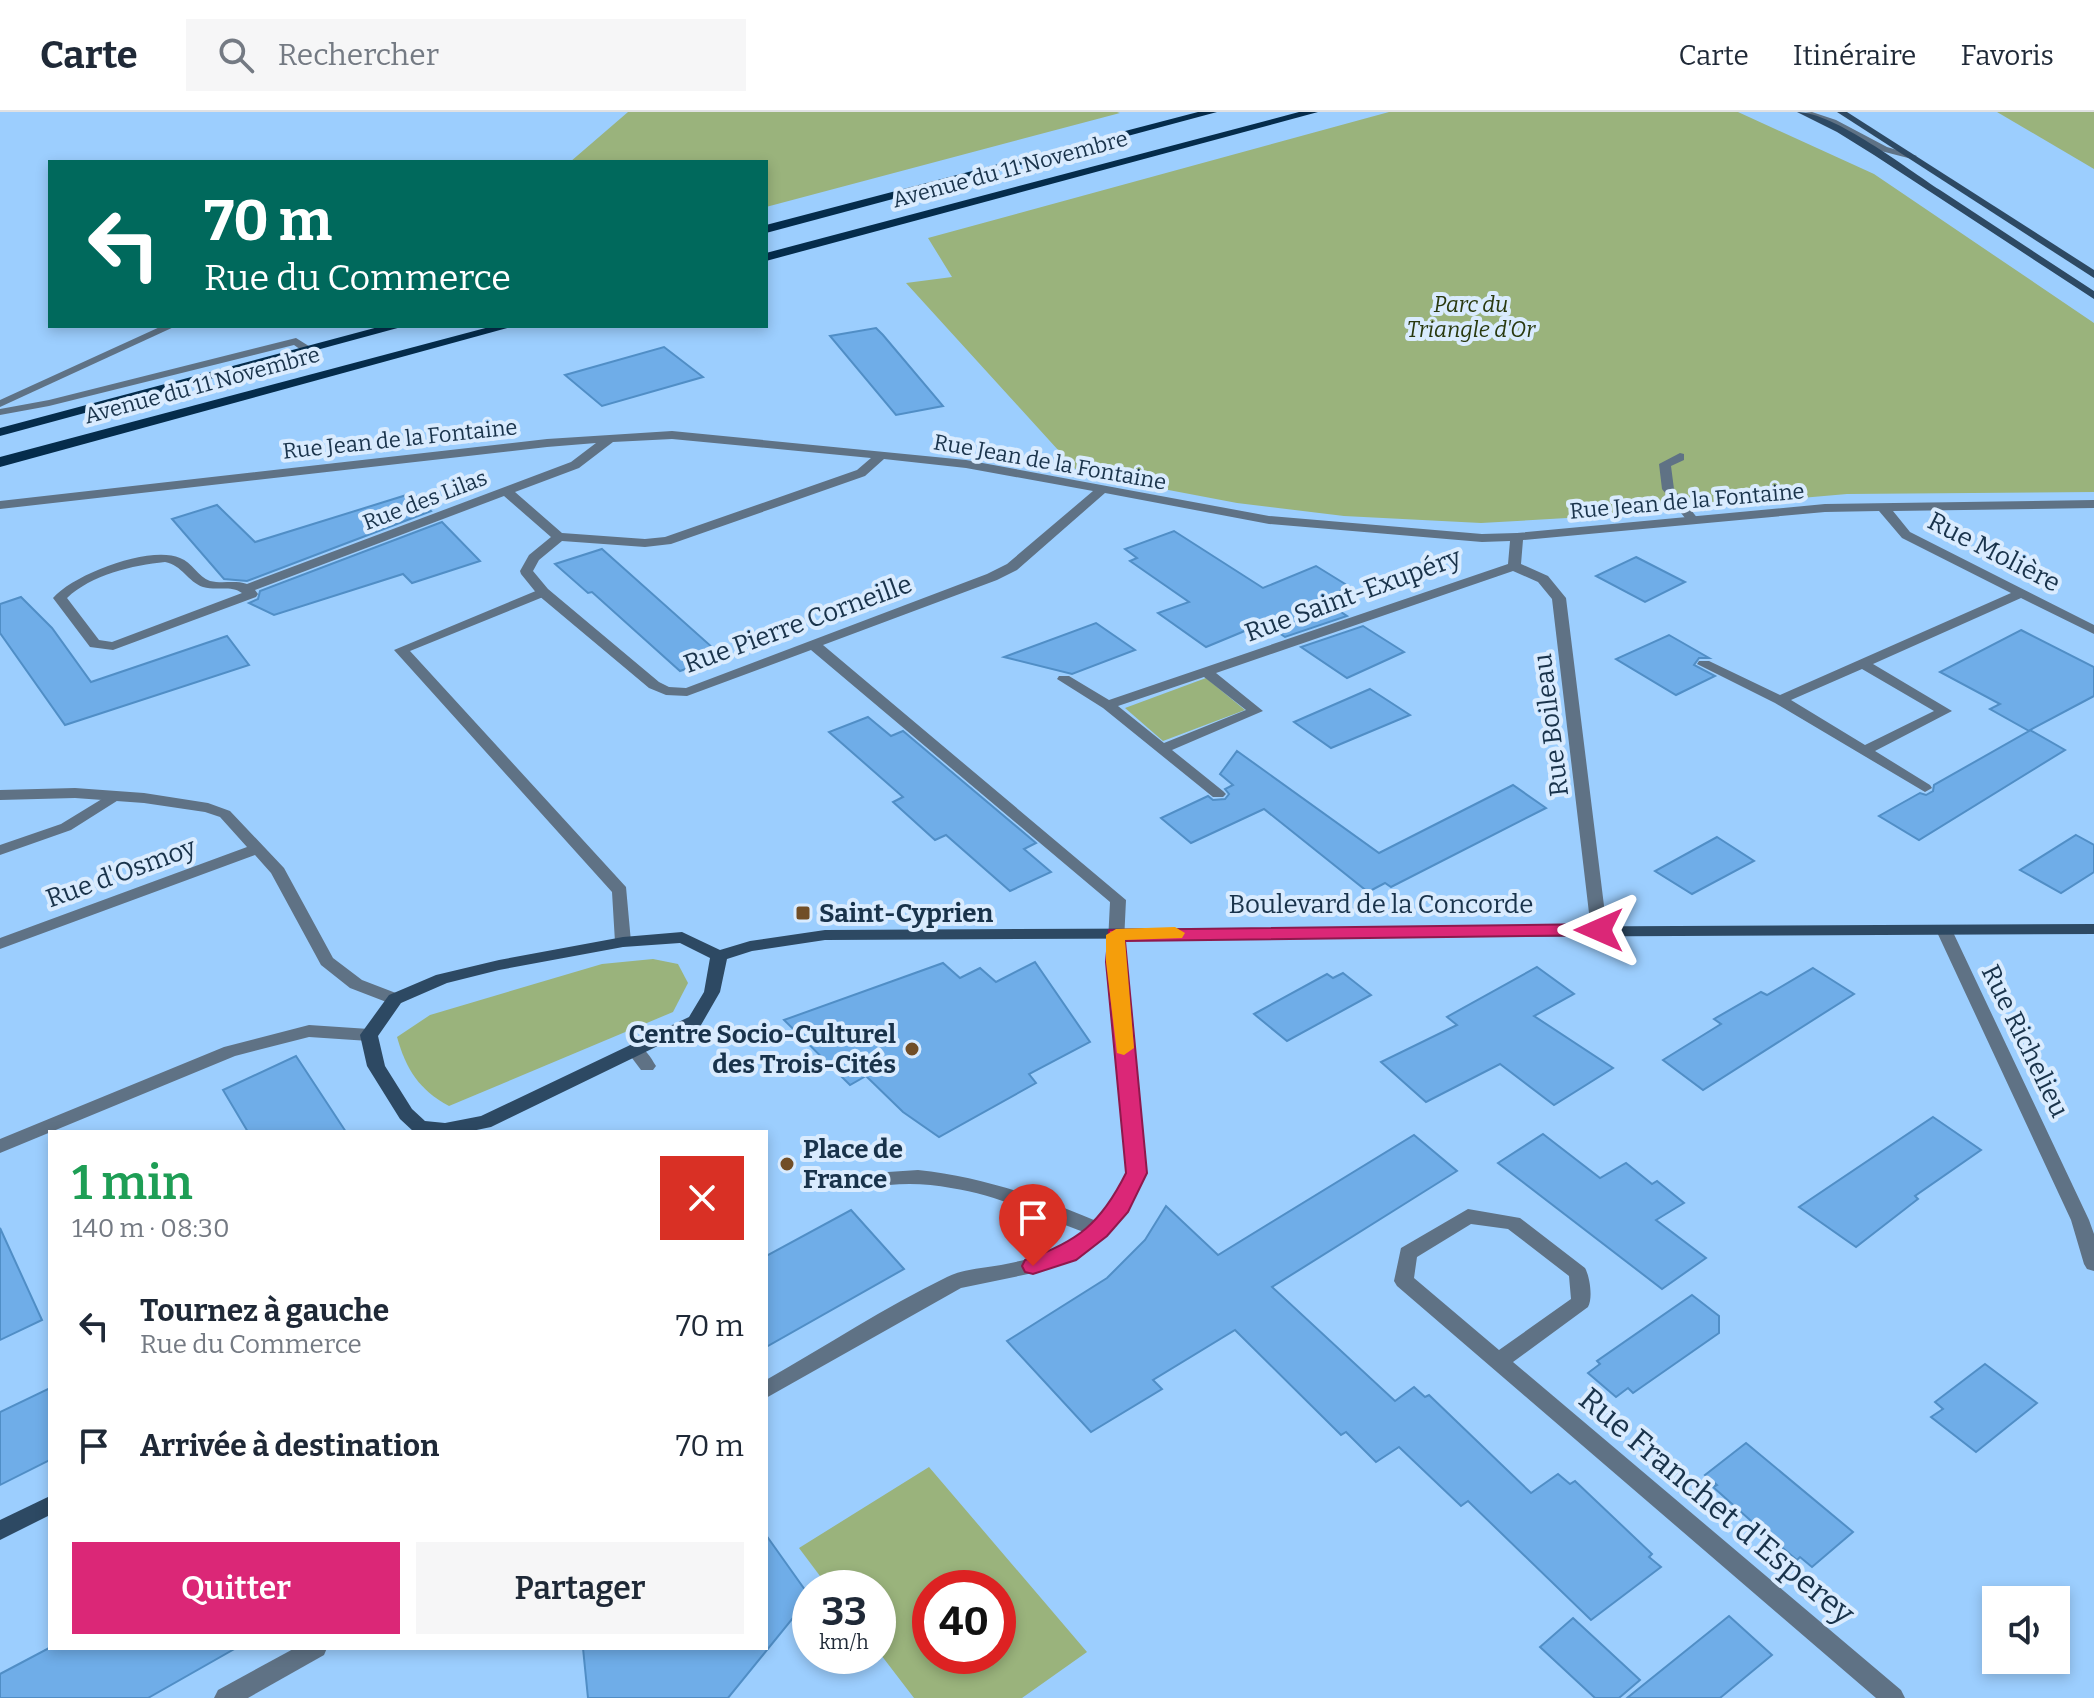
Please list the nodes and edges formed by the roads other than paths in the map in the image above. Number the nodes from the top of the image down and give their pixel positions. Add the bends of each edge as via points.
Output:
1 (1211, 112) edge
2 (1312, 112) edge
3 (1841, 112) edge
4 (1803, 113) edge
5 (1912, 156) junction
6 (768, 228) edge
7 (768, 256) edge
8 (2094, 275) edge
9 (2094, 296) edge
10 (167, 328) edge
11 (390, 328) edge
12 (501, 328) edge
13 (308, 350) junction
14 (0, 404) edge
15 (0, 412) edge
16 (0, 432) edge
17 (612, 437) junction
18 (882, 455) junction
19 (1680, 457) dead end
20 (0, 462) edge
21 (1102, 490) junction
22 (506, 491) junction
23 (2094, 504) edge
24 (0, 505) edge
25 (1882, 506) junction
26 (1693, 520) junction
27 (559, 537) junction
28 (1517, 537) junction
29 (1514, 566) junction
30 (246, 589) junction
31 (543, 592) junction
32 (2022, 593) junction
33 (2094, 630) edge
34 (814, 645) junction
35 (1704, 664) dead end
36 (1863, 664) junction
37 (1208, 673) junction
38 (1064, 679) dead end
39 (1780, 700) junction
40 (1108, 705) junction
41 (1164, 748) junction
42 (1864, 751) junction
43 (1925, 788) dead end
44 (1218, 794) dead end
45 (0, 795) edge
46 (115, 796) junction
47 (259, 848) junction
48 (0, 850) edge
49 (2094, 929) edge
50 (1599, 930) junction
51 (1944, 930) junction
52 (1116, 935) junction
53 (623, 942) junction
54 (0, 944) edge
55 (719, 956) junction
56 (395, 999) junction
57 (369, 1035) junction
58 (635, 1050) junction
59 (647, 1066) dead end
60 (418, 1130) edge
61 (0, 1146) edge
62 (859, 1185) dead end
63 (1099, 1230) junction
64 (2094, 1264) edge
65 (1498, 1362) junction
66 (768, 1389) edge
67 (48, 1506) edge
68 (0, 1531) edge
69 (312, 1650) edge
70 (226, 1698) edge
71 (1893, 1698) edge

1 - 6 main road, Avenue du 11 Novembre
2 - 7 main road, Avenue du 11 Novembre
3 - 5 street
4 - 5 street via 1843,126 1894,154
4 - 9 street via 1877,153
5 - 8 street
10 - 14 street
11 - 13 main road, Avenue du 11 Novembre
12 - 20 main road, Avenue du 11 Novembre
13 - 15 street via 296,341
13 - 16 main road, Avenue du 11 Novembre
17 - 18 street, Rue Jean de la Fontaine via 672,435
17 - 22 street, Rue des Lilas via 575,465
17 - 24 street, Rue Jean de la Fontaine
18 - 21 street, Rue Jean de la Fontaine via 966,464
18 - 27 street via 861,473 667,541
19 - 26 street via 1665,464 1668,489
21 - 28 street, Rue Jean de la Fontaine via 1298,524
21 - 34 street, Rue Pierre Corneille via 1012,567
22 - 27 street
22 - 30 street, Rue des Lilas
23 - 25 street, Rue Jean de la Fontaine
25 - 26 street, Rue Jean de la Fontaine
25 - 32 street, Rue Molière via 1906,535
26 - 28 street, Rue Jean de la Fontaine
27 - 31 street via 526,571
28 - 29 street
29 - 37 street, Rue Saint-Exupéry
29 - 50 street, Rue Boileau via 1543,579 1559,598
30 - 30 street, Rue des Lilas via 251,594 113,646 95,644 60,598 83,580 158,558 178,560 206,584
31 - 34 street, Rue Pierre Corneille via 666,691 687,692
31 - 53 street via 401,650 620,891
32 - 33 street, Rue Molière
32 - 36 street
34 - 52 street via 1118,900
35 - 39 street
36 - 39 street
36 - 42 street via 1945,711
37 - 40 street, Rue Saint-Exupéry
37 - 41 street via 1256,711
38 - 40 street
39 - 42 street
40 - 41 street
41 - 44 street
42 - 43 street
45 - 46 street, Rue d'Osmoy
46 - 47 street, Rue d'Osmoy via 225,814
46 - 48 street via 66,827
47 - 54 street, Rue d'Osmoy
47 - 56 street, Rue d'Osmoy via 278,871 327,961 356,984
49 - 51 street, Boulevard de la Concorde
50 - 51 street, Boulevard de la Concorde
50 - 52 street, Boulevard de la Concorde
51 - 64 street, Rue Richelieu via 2080,1220
52 - 55 street, Boulevard de la Concorde via 825,935
52 - 63 street via 1137,1173 1120,1207
53 - 55 street via 682,937
53 - 56 street via 442,979
55 - 58 street via 712,992 695,1021
56 - 57 street
57 - 60 street via 376,1066
57 - 61 street via 309,1031 230,1051
58 - 59 street
58 - 60 street via 485,1122
62 - 63 street via 916,1176 1053,1209
63 - 66 street via 1069,1254 956,1281
65 - 65 street, Rue Franchet d'Esperey via 1404,1281 1408,1253 1468,1216 1513,1223 1578,1273 1581,1302
65 - 71 street, Rue Franchet d'Esperey
67 - 68 street
69 - 70 street

